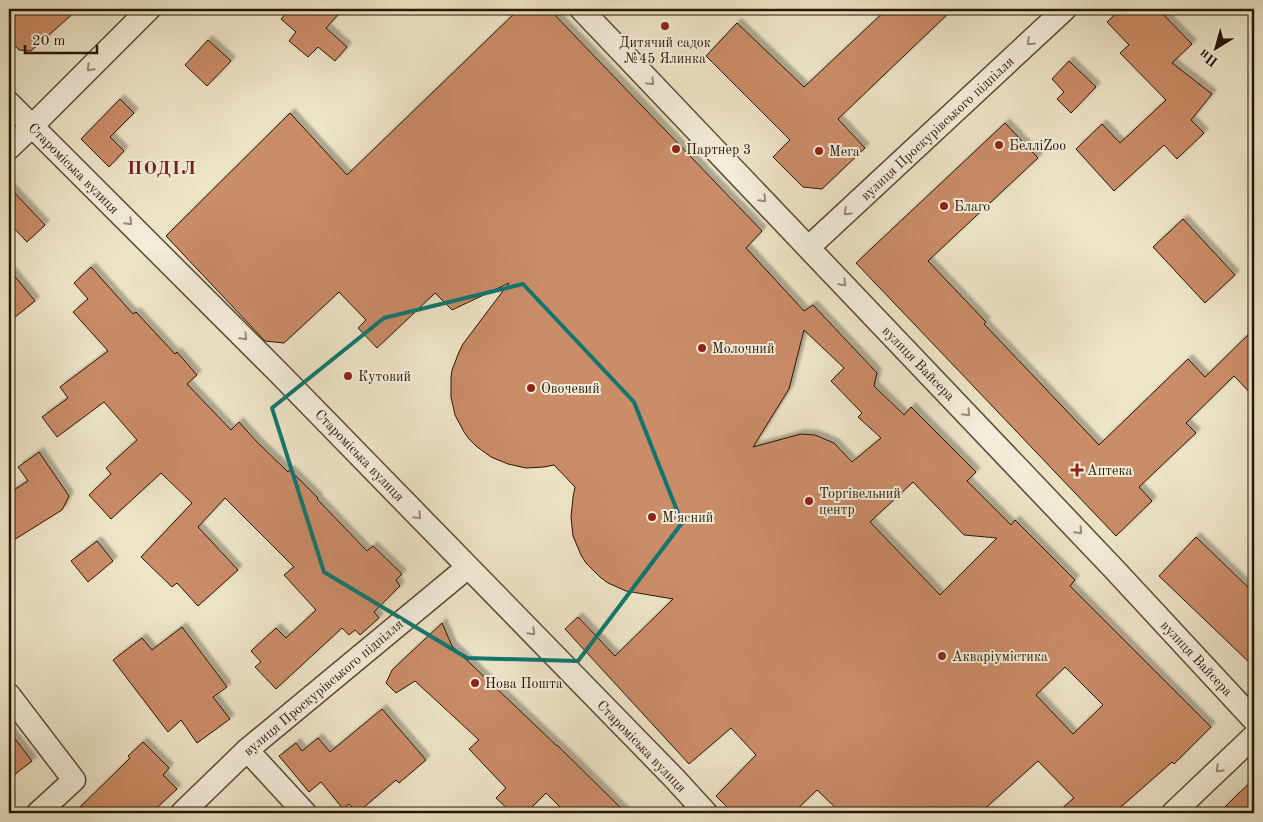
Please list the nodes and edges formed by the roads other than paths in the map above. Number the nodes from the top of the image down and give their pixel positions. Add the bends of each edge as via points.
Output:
1 (149, 9) edge
2 (581, 9) edge
3 (1065, 9) edge
4 (9, 103) edge
5 (32, 126) junction
6 (9, 148) edge
7 (809, 247) junction
8 (468, 567) junction
9 (9, 695) edge
10 (1254, 720) edge
11 (1254, 736) edge
12 (247, 750) junction
13 (38, 813) edge
14 (182, 813) edge
15 (305, 813) edge
16 (706, 813) edge
17 (1173, 813) edge

1 -> 5 street
2 -> 7 street, вулиця Вайсера
3 -> 7 street, вулиця Проскурівського підпілля
4 - 5 street, Староміська вулиця
5 - 6 street
5 -> 8 street, Староміська вулиця via 282,375
7 -> 10 street, вулиця Вайсера
8 - 12 street, вулиця Проскурівського підпілля
8 -> 16 street, Староміська вулиця
9 - 13 street via 74,780
11 -> 17 street
12 - 14 street, вулиця Проскурівського підпілля
12 - 15 street

